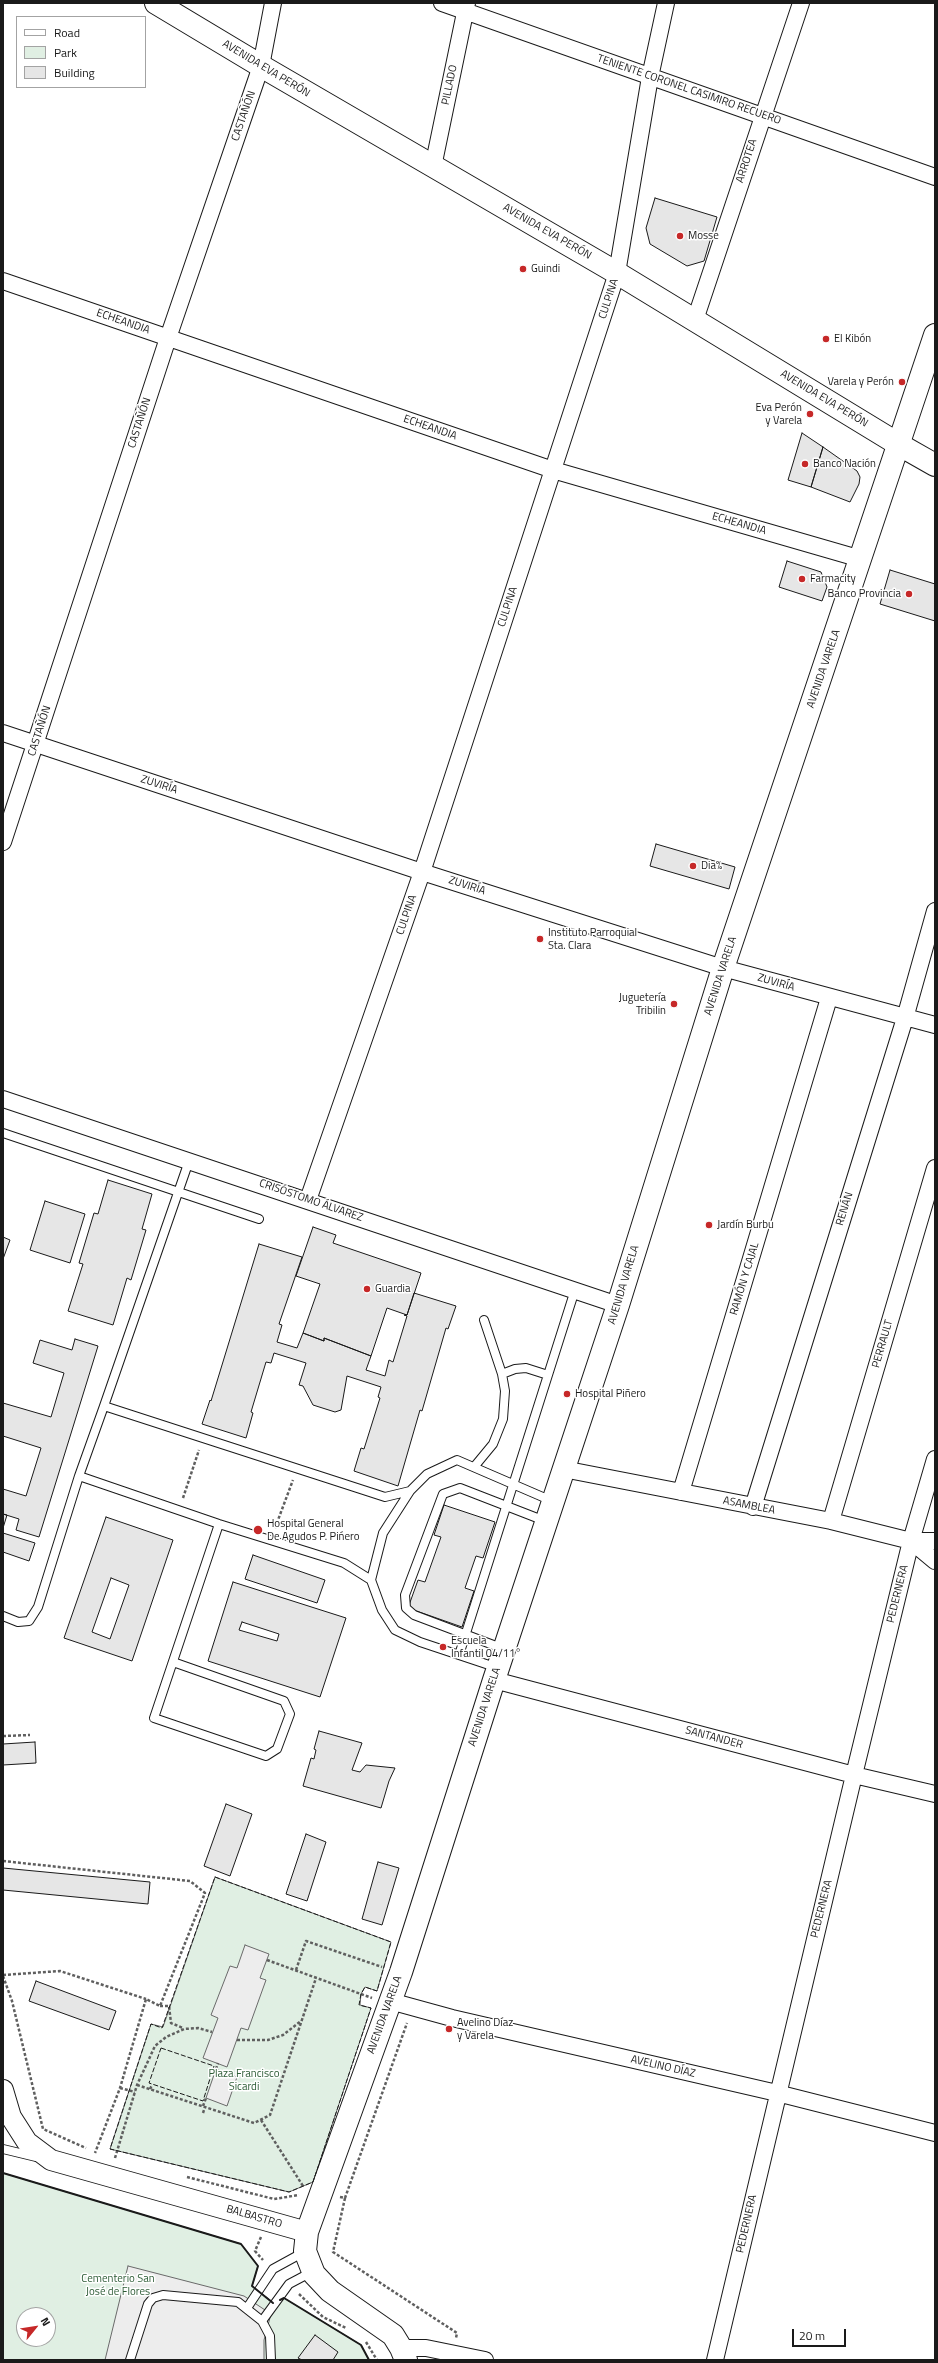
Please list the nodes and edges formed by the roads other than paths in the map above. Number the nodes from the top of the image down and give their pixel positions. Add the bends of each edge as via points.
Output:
1 (156, 3) edge
2 (273, 3) edge
3 (442, 3) edge
4 (666, 3) edge
5 (801, 3) edge
6 (466, 7) edge
7 (260, 66) junction
8 (650, 77) junction
9 (762, 115) junction
10 (433, 167) junction
11 (935, 177) edge
12 (617, 273) junction
13 (3, 281) edge
14 (695, 320) junction
15 (935, 336) edge
16 (168, 338) junction
17 (898, 444) junction
18 (935, 465) edge
19 (553, 470) junction
20 (861, 559) junction
21 (3, 733) edge
22 (36, 744) junction
23 (3, 842) edge
24 (422, 872) junction
25 (935, 911) edge
26 (723, 968) junction
27 (830, 998) junction
28 (905, 1018) junction
29 (935, 1025) edge
30 (3, 1099) edge
31 (3, 1133) edge
32 (189, 1161) junction
33 (935, 1168) edge
34 (178, 1192) junction
35 (308, 1200) junction
36 (259, 1219) dead end
37 (575, 1290) junction
38 (618, 1305) junction
39 (484, 1320) dead end
40 (502, 1374) junction
41 (548, 1375) junction
42 (104, 1406) junction
43 (935, 1459) edge
44 (474, 1467) junction
45 (563, 1468) junction
46 (79, 1476) junction
47 (514, 1484) junction
48 (410, 1491) junction
49 (681, 1492) junction
50 (552, 1501) junction
51 (506, 1505) junction
52 (754, 1507) junction
53 (831, 1521) junction
54 (546, 1522) junction
55 (219, 1524) junction
56 (912, 1541) junction
57 (935, 1541) edge
58 (935, 1560) edge
59 (371, 1580) junction
60 (3, 1616) edge
61 (465, 1635) junction
62 (459, 1655) junction
63 (173, 1662) junction
64 (498, 1666) junction
65 (854, 1775) junction
66 (935, 1794) edge
67 (390, 2001) junction
68 (3, 2090) edge
69 (777, 2093) junction
70 (935, 2132) edge
71 (3, 2149) edge
72 (51, 2160) junction
73 (306, 2242) junction
74 (314, 2274) junction
75 (247, 2308) junction
76 (262, 2321) junction
77 (404, 2354) edge
78 (130, 2360) edge
79 (271, 2360) edge
80 (485, 2360) edge
81 (715, 2360) edge

1 - 7 main road, AVENIDA EVA PERÓN
2 - 7 street, CASTAÑÓN
3 - 6 street, TENIENTE CORONEL CASIMIRO RECUERO
4 - 8 street, CULPINA
5 - 9 street, ARROTEA
6 - 8 street, TENIENTE CORONEL CASIMIRO RECUERO
6 - 10 street, PILLADO
7 - 10 main road, AVENIDA EVA PERÓN
7 - 16 street, CASTAÑÓN
8 - 9 street, TENIENTE CORONEL CASIMIRO RECUERO
8 - 12 street, CULPINA
9 - 11 street, TENIENTE CORONEL CASIMIRO RECUERO
9 - 14 street, ARROTEA
10 - 12 main road, AVENIDA EVA PERÓN
12 - 14 main road, AVENIDA EVA PERÓN
12 - 19 street, CULPINA
13 - 16 street, ECHEANDIA
14 - 17 main road, AVENIDA EVA PERÓN
15 - 17 main road, AVENIDA VARELA
16 - 19 street, ECHEANDIA
16 - 22 street, CASTAÑÓN
17 - 18 main road, AVENIDA EVA PERÓN
17 - 20 main road, AVENIDA VARELA
19 - 20 street, ECHEANDIA
19 - 24 street, CULPINA
20 - 26 main road, AVENIDA VARELA
21 - 22 street, ZUVIRÍA
22 - 23 street, CASTAÑÓN
22 - 24 street, ZUVIRÍA
24 - 26 street, ZUVIRÍA
24 - 35 street, CULPINA
25 - 28 street, RENÁN
26 - 27 street, ZUVIRÍA
26 - 38 main road, AVENIDA VARELA
27 - 28 street, ZUVIRÍA
27 - 49 street, RAMÓN Y CAJAL
28 - 29 street, ZUVIRÍA
28 - 52 street, RENÁN
30 - 32 street, CRISÓSTOMO ÁLVAREZ
31 - 34 lane
32 - 34 lane
32 - 35 street, CRISÓSTOMO ÁLVAREZ
33 - 53 street, PERRAULT
34 - 36 lane
34 - 42 lane
35 - 37 street, CRISÓSTOMO ÁLVAREZ
37 - 38 street, CRISÓSTOMO ÁLVAREZ
37 - 41 lane
38 - 45 main road, AVENIDA VARELA
39 - 40 lane
40 - 41 lane via 526,1368
40 - 44 lane via 506,1391 503,1419 493,1444
41 - 47 lane
42 - 46 lane
42 - 48 lane via 385,1497
43 - 56 street, PEDERNERA
44 - 47 lane
44 - 48 lane via 457,1460 427,1474
45 - 49 street, ASAMBLEA
45 - 50 main road, AVENIDA VARELA
46 - 55 lane
46 - 60 lane via 38,1607 29,1621 18,1622
47 - 50 lane
47 - 51 lane
48 - 59 lane via 383,1532
49 - 52 street, ASAMBLEA
50 - 54 main road, AVENIDA VARELA
51 - 54 lane
51 - 61 lane
51 - 61 lane via 460,1488 443,1494 405,1595 406,1608 414,1615
52 - 53 street, ASAMBLEA
53 - 56 street, ASAMBLEA
54 - 64 main road, AVENIDA VARELA
55 - 59 lane via 344,1564
55 - 63 lane
56 - 57 street, ASAMBLEA
56 - 58 street
56 - 65 street, PEDERNERA
59 - 62 lane via 382,1610 395,1630 420,1642
61 - 62 lane
61 - 64 lane
62 - 64 lane
63 - 63 lane via 284,1701 290,1714 277,1749 266,1756 154,1718
64 - 65 street, SANTANDER
64 - 67 main road, AVENIDA VARELA
65 - 66 street, SANTANDER
65 - 69 street, PEDERNERA
67 - 69 street, AVELINO DÍAZ via 452,2018
67 - 73 main road, AVENIDA VARELA
68 - 72 street, BALBASTRO via 11,2117 26,2142
69 - 70 street, AVELINO DÍAZ
69 - 81 street, PEDERNERA
71 - 72 lane
72 - 73 street, BALBASTRO
73 - 74 main road
73 - 75 lane via 273,2269
74 - 76 lane via 306,2275 289,2284
74 - 77 main road via 330,2290 382,2325 393,2335
75 - 76 lane
75 - 78 lane via 238,2302 163,2295 154,2298 148,2304
76 - 79 lane via 270,2336
77 - 80 street via 426,2348

